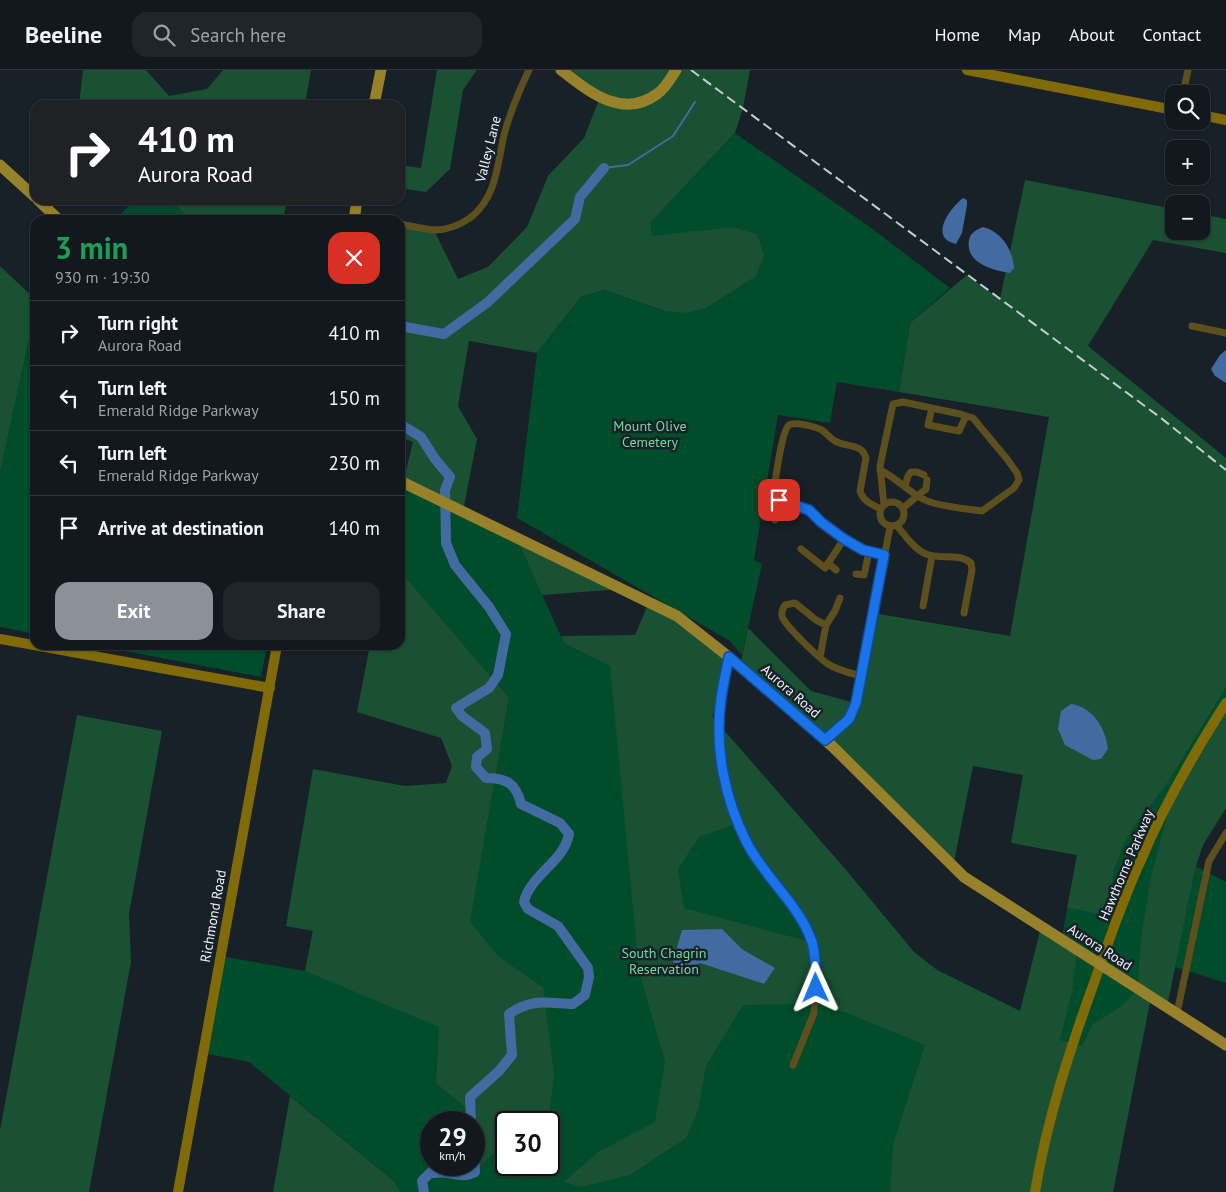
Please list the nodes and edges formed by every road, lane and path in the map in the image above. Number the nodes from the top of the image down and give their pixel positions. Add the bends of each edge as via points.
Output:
1 (381, 70) edge
2 (530, 70) edge
3 (561, 70) edge
4 (676, 70) edge
5 (967, 70) edge
6 (1188, 70) edge
7 (1185, 85) edge
8 (375, 100) edge
9 (1165, 108) edge
10 (1210, 117) edge
11 (1226, 120) edge
12 (0, 165) edge
13 (30, 192) edge
14 (43, 205) edge
15 (54, 215) edge
16 (405, 225) edge
17 (1192, 326) dead end
18 (1226, 333) edge
19 (932, 408) junction
20 (966, 416) junction
21 (880, 470) junction
22 (405, 482) edge
23 (905, 486) junction
24 (919, 496) junction
25 (786, 503) junction
26 (882, 507) junction
27 (903, 508) junction
28 (775, 520) dead end
29 (893, 526) junction
30 (844, 539) junction
31 (801, 549) dead end
32 (869, 552) junction
33 (884, 555) junction
34 (932, 556) junction
35 (828, 564) junction
36 (836, 570) dead end
37 (856, 574) dead end
38 (840, 598) dead end
39 (923, 606) dead end
40 (964, 613) dead end
41 (826, 625) junction
42 (0, 639) edge
43 (30, 644) edge
44 (61, 650) edge
45 (277, 650) edge
46 (729, 657) junction
47 (820, 657) junction
48 (861, 676) junction
49 (270, 688) junction
50 (1226, 703) edge
51 (825, 740) junction
52 (1226, 833) edge
53 (1100, 965) junction
54 (1176, 1013) junction
55 (1226, 1045) edge
56 (793, 1065) dead end
57 (178, 1192) edge
58 (1035, 1192) edge

1 - 8 main road
2 - 16 street, Valley Lane via 509,118 495,180 480,210 450,228 434,230
3 - 4 main road via 594,95 630,104 645,102 659,93
5 - 9 street
6 - 7 street
10 - 11 street
12 - 13 main road
14 - 15 main road
17 - 18 street
19 - 20 street
19 - 20 street via 928,425 959,431
19 - 21 street via 903,402 893,404
20 - 24 street via 973,418 986,432 1019,480 1014,488 982,511 927,501
21 - 23 street
21 - 26 street
22 - 46 main road, Aurora Road via 677,616
23 - 24 street
23 - 24 street via 911,472 925,477 926,489
24 - 27 street
25 - 26 street via 774,495 774,488 784,433 792,423 813,426 837,442 862,450 866,458 861,495 866,502
25 - 28 street
25 - 30 street via 809,510
26 - 27 street via 894,502
26 - 29 street via 881,520
27 - 29 street via 904,518
29 - 33 street
29 - 34 street via 917,549
30 - 32 street
30 - 35 street
31 - 35 street via 825,568
32 - 33 street
32 - 37 street via 864,575
33 - 48 street
34 - 39 street
34 - 40 street via 963,559 971,564
35 - 36 street
38 - 41 street
41 - 47 street
41 - 47 street via 795,603 782,608 782,618 788,627
42 - 43 street
44 - 49 street
45 - 49 street, Richmond Road
46 - 51 main road, Aurora Road
46 - 56 street via 721,700 719,737 722,770 732,810 748,844 797,913 812,942 816,968 814,1013
47 - 48 street via 829,665
48 - 51 street via 849,719
49 - 57 street, Richmond Road
50 - 53 street, Hawthorne Parkway via 1188,764 1157,823
51 - 53 main road, Aurora Road via 964,877
52 - 54 street via 1209,861
53 - 54 main road, Aurora Road
53 - 58 street, Hawthorne Parkway via 1069,1052 1050,1119
54 - 55 main road, Aurora Road

